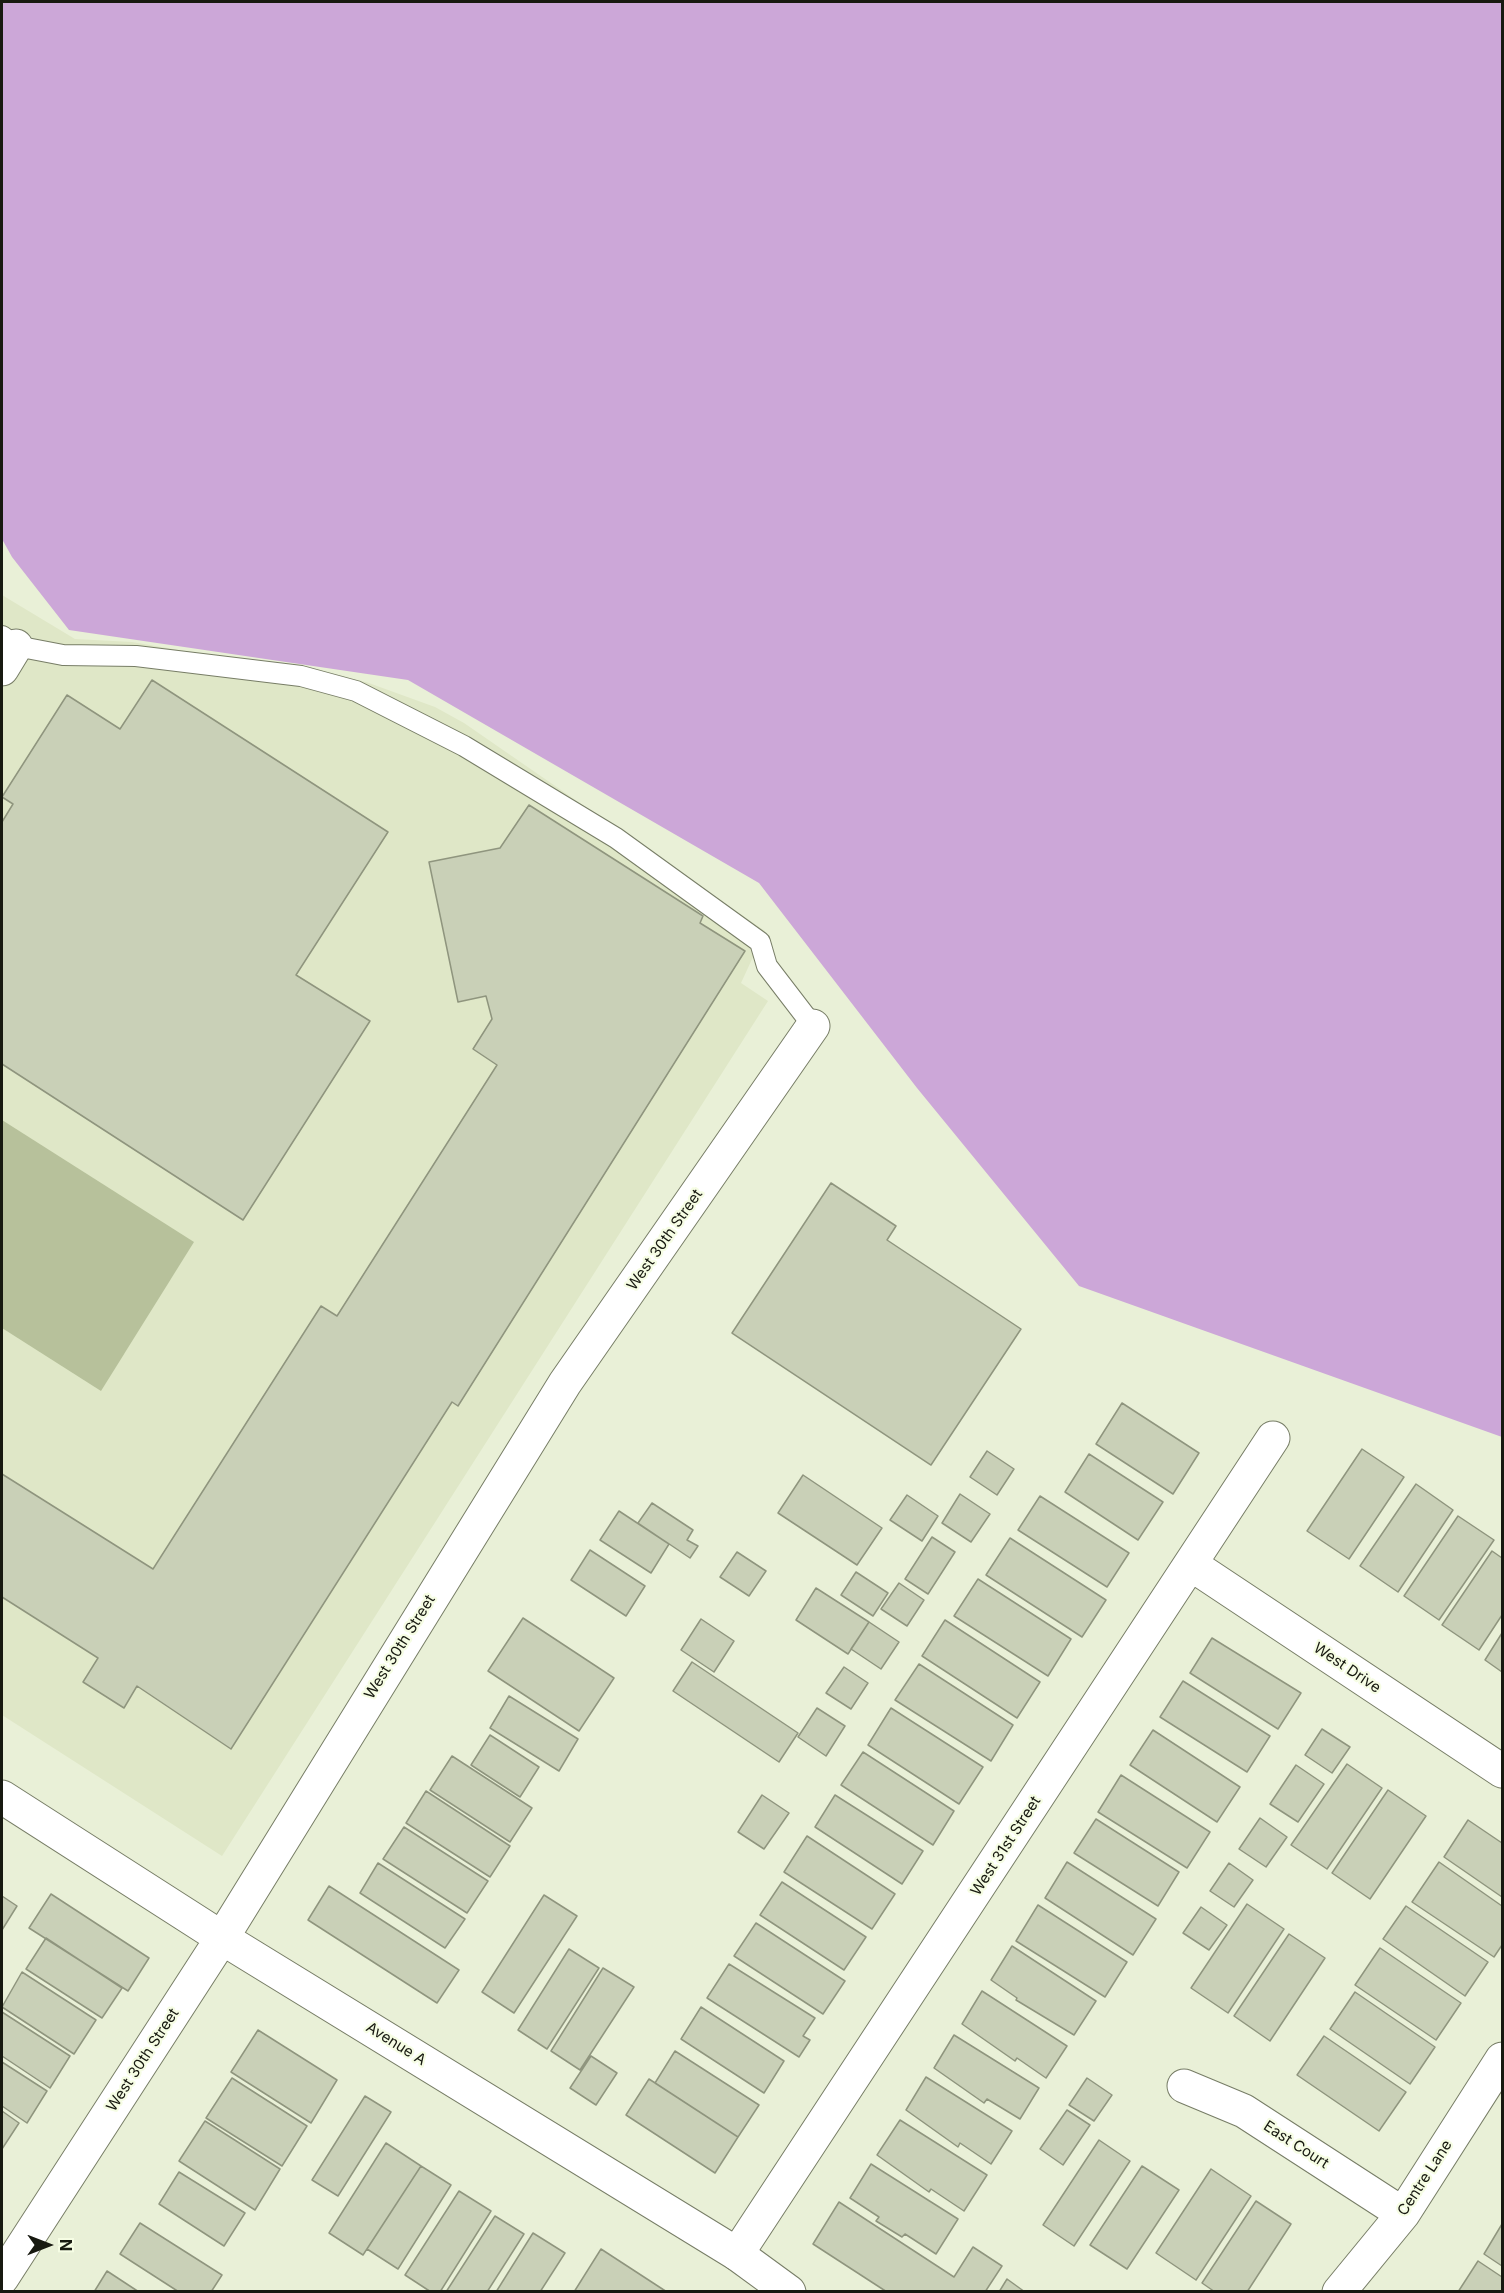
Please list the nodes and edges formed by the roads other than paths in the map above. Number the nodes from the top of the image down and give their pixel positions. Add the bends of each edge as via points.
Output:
1 (6, 650) edge
2 (813, 1026) joint
3 (1273, 1438) dead end
4 (1192, 1565) junction
5 (1503, 1772) edge
6 (2, 1797) edge
7 (222, 1938) junction
8 (1503, 2059) edge
9 (1184, 2086) dead end
10 (1402, 2214) junction
11 (737, 2254) junction
12 (2, 2278) edge
13 (789, 2292) edge
14 (1339, 2292) edge

1 - 2 lane via 136,656 301,676 367,696 464,746 616,838 760,942 767,966
2 - 7 street, West 30th Street via 565,1383
3 - 4 street, West 31st Street
4 - 5 street, West Drive
4 - 11 street, West 31st Street
6 - 7 street, Avenue A
7 - 11 street, Avenue A
7 - 12 street, West 30th Street
8 - 10 street, Centre Lane
9 - 10 street, East Court via 1244,2111
10 - 14 street, Centre Lane
11 - 13 street, Avenue A

